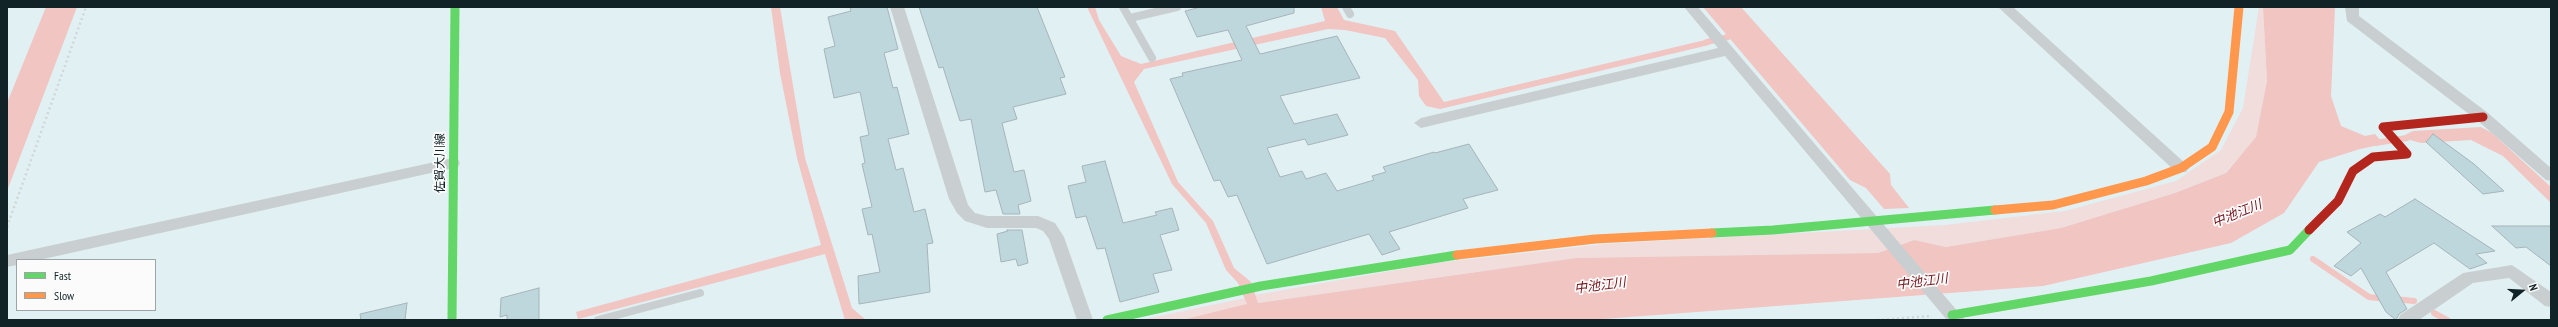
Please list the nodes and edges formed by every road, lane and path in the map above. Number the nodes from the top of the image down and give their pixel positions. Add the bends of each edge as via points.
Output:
1 (86, 7) edge
2 (455, 7) edge
3 (897, 7) edge
4 (1123, 7) edge
5 (1177, 7) edge
6 (1346, 7) edge
7 (1691, 7) edge
8 (2006, 7) edge
9 (2239, 7) edge
10 (2352, 7) edge
11 (1350, 14) dead end
12 (1130, 18) junction
13 (1729, 50) junction
14 (1152, 58) dead end
15 (2484, 117) junction
16 (1421, 123) dead end
17 (453, 163) junction
18 (2181, 168) junction
19 (2551, 176) edge
20 (1877, 226) junction
21 (7, 228) edge
22 (16, 259) edge
23 (700, 293) dead end
24 (2551, 301) edge
25 (1952, 314) edge
26 (452, 320) edge
27 (598, 320) edge
28 (1085, 320) edge
29 (1107, 320) edge
30 (1877, 320) edge
31 (2406, 320) edge

1 - 21 path
2 - 17 street, 佐賀大川線
3 - 28 street via 957,200 962,209 970,217 987,222 1038,222 1049,227 1056,238
4 - 12 lane
5 - 12 lane
6 - 11 lane
7 - 13 street
8 - 18 street
9 - 18 street via 2229,112 2212,147
10 - 15 street via 2352,18
12 - 14 lane
13 - 16 street
13 - 20 street
15 - 19 street
15 - 25 street via 2384,127 2407,154 2373,157 2353,171 2338,201 2290,250 2151,281
17 - 22 street
17 - 26 street, 佐賀大川線
18 - 20 street via 2146,181 2053,205
20 - 25 street
20 - 29 street via 1595,239 1437,257 1261,286
23 - 27 lane
24 - 31 street via 2512,270 2469,277
25 - 30 path

